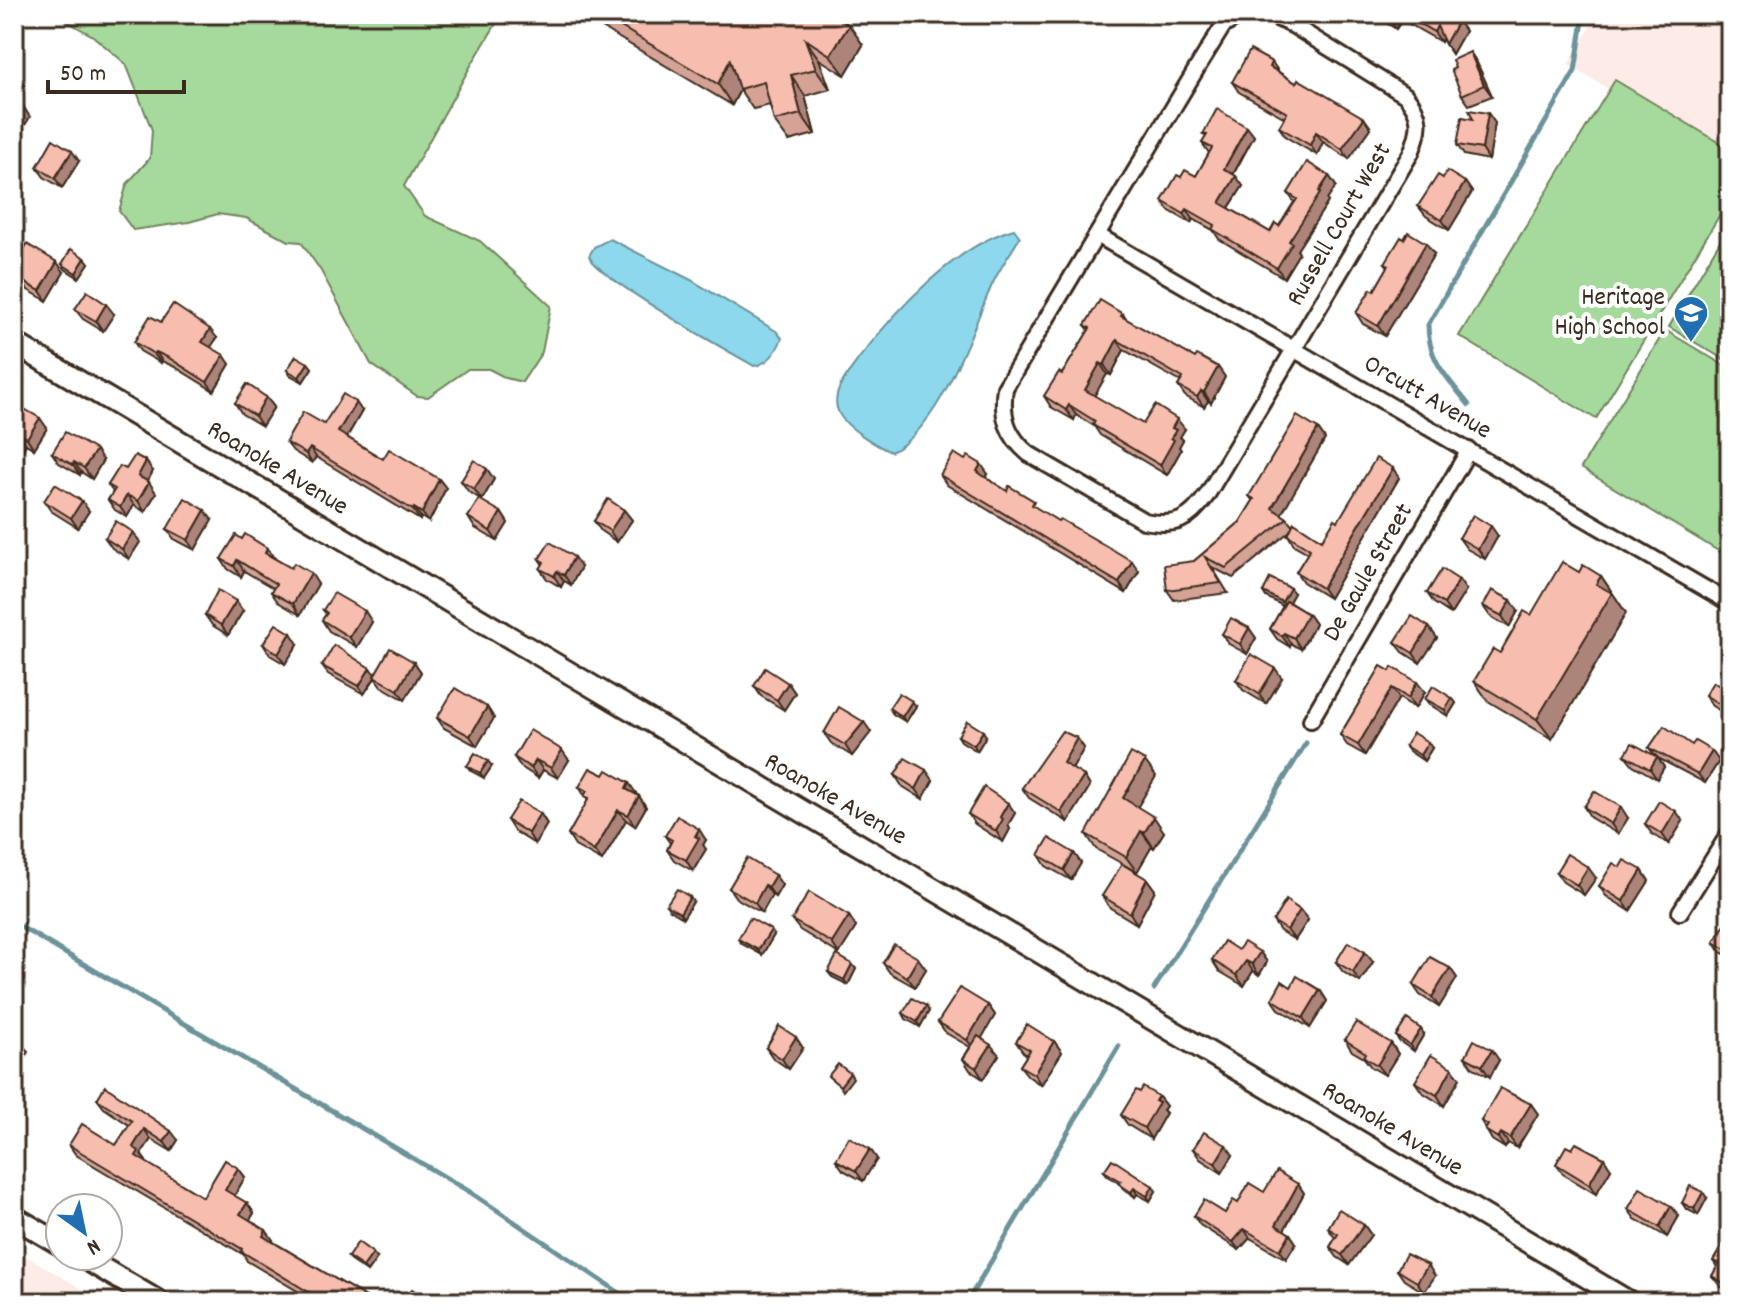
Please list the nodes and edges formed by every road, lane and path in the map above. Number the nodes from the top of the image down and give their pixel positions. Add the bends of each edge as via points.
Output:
1 (1243, 14) edge
2 (1268, 14) edge
3 (1099, 236) junction
4 (14, 343) edge
5 (1296, 349) junction
6 (1469, 450) junction
7 (1730, 603) edge
8 (1311, 720) dead end
9 (1730, 832) edge
10 (1680, 912) dead end
11 (14, 1217) edge
12 (44, 1235) edge
13 (108, 1272) edge
14 (159, 1302) edge
15 (1629, 1302) edge

1 - 3 street via 1223,26
2 - 5 street, Russell Court West via 1405,95 1419,118 1411,153
3 - 5 street, Orcutt Avenue
3 - 5 street, Russell Court West via 1005,388 1004,416 1008,431 1029,454 1144,521 1168,524 1192,515
4 - 15 street, Roanoke Avenue
5 - 6 street, Orcutt Avenue
6 - 7 street, Orcutt Avenue
6 - 8 street, De Gaule Street
9 - 10 street
11 - 12 street
13 - 14 street

